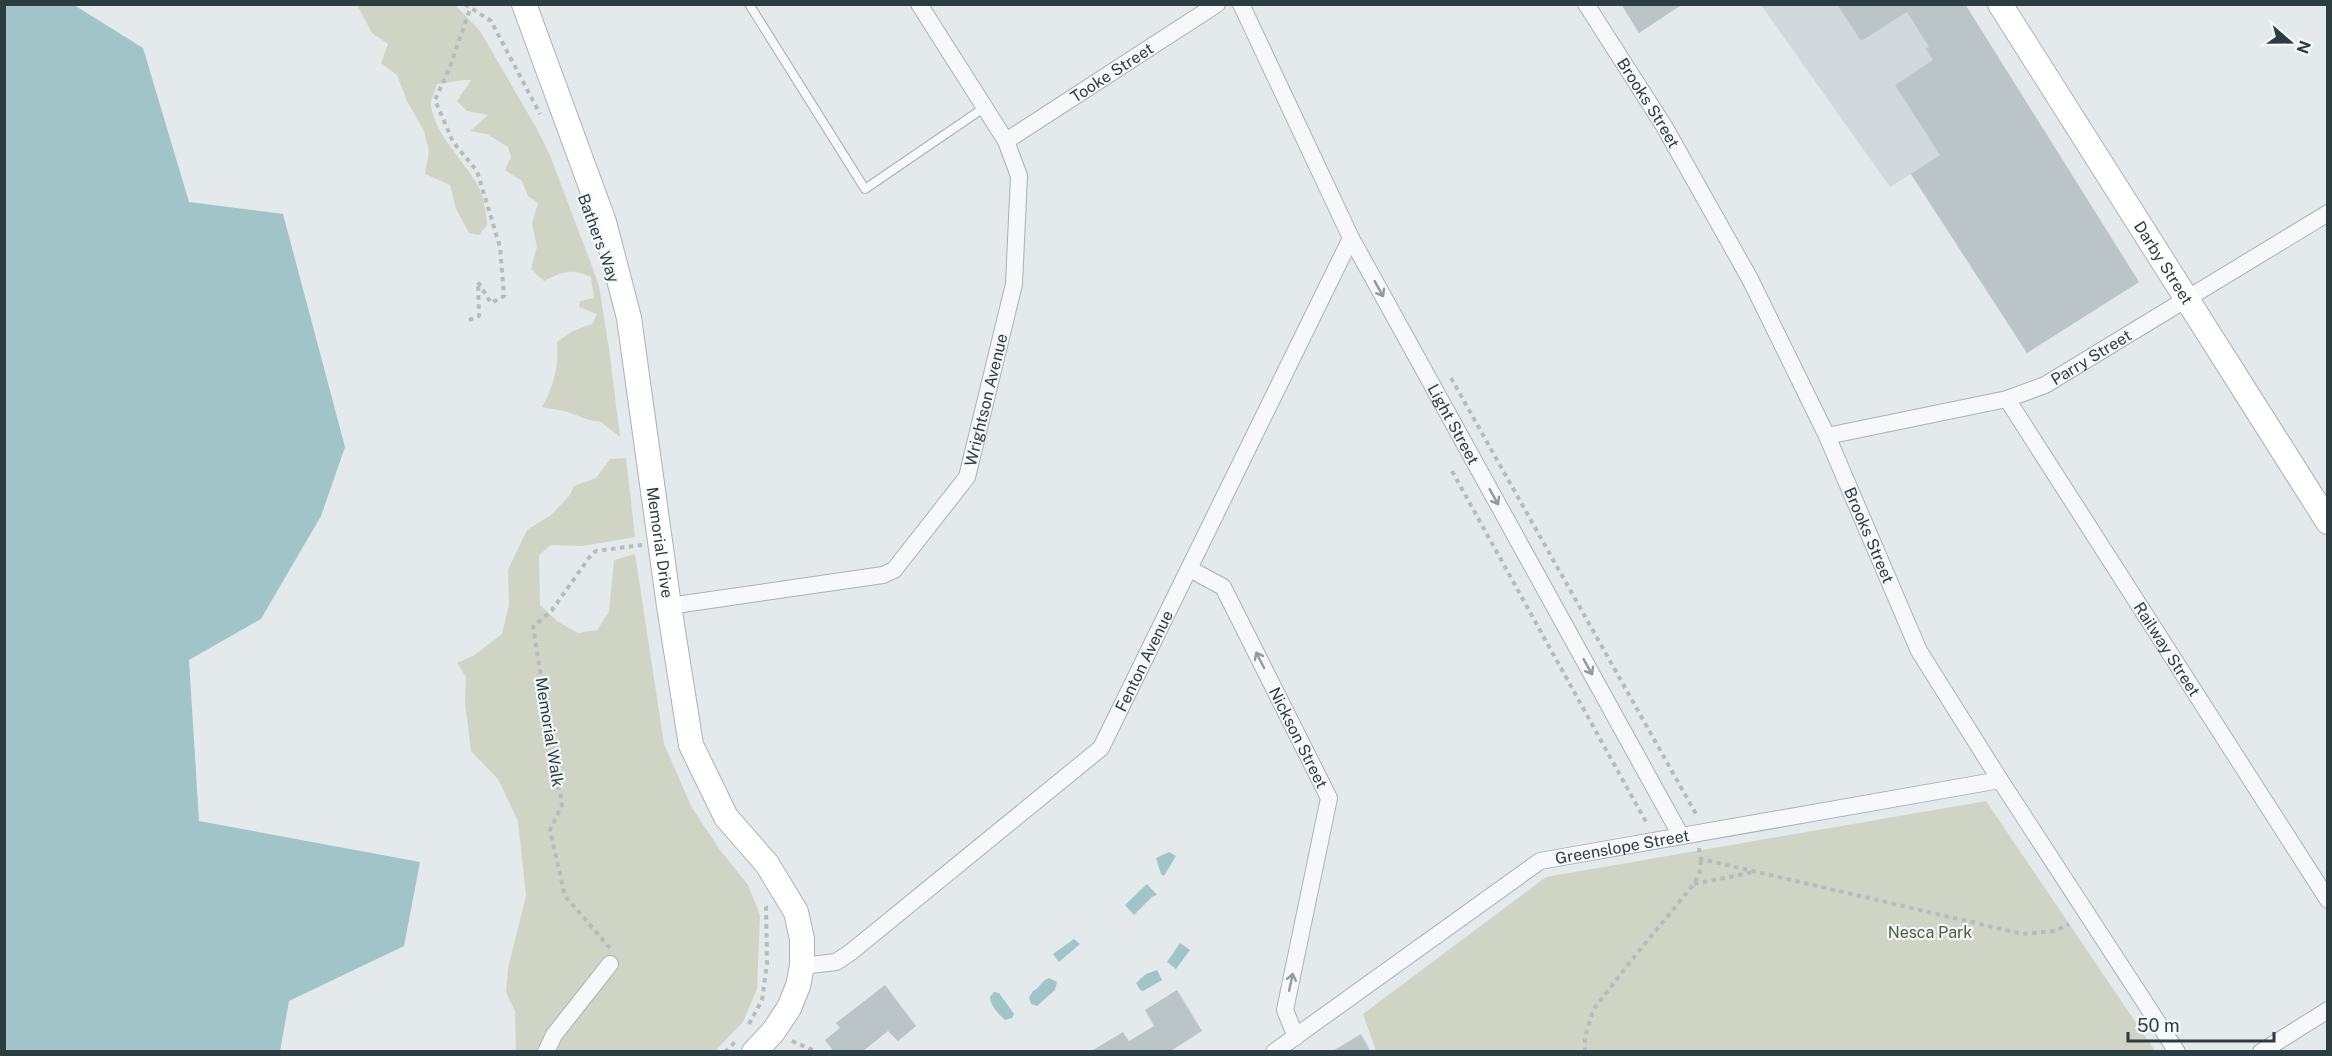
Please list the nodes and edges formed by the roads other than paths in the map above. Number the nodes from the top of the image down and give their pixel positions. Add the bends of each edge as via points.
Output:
1 (524, 4) edge
2 (748, 4) edge
3 (920, 4) edge
4 (1217, 4) edge
5 (1241, 4) edge
6 (1586, 4) edge
7 (2000, 4) edge
8 (985, 106) junction
9 (1006, 141) junction
10 (2328, 213) edge
11 (1351, 238) junction
12 (2187, 298) junction
13 (2007, 399) junction
14 (1827, 436) junction
15 (2328, 522) edge
16 (1190, 569) junction
17 (669, 606) junction
18 (2000, 780) junction
19 (1682, 836) junction
20 (2327, 898) edge
21 (610, 964) road end
22 (802, 966) junction
23 (2328, 1010) edge
24 (1296, 1037) junction
25 (546, 1052) edge
26 (754, 1052) edge
27 (1274, 1052) edge
28 (2177, 1052) edge
29 (2261, 1052) edge

1 - 17 main road, Memorial Drive via 604,222 629,318
2 - 8 lane via 865,189
3 - 8 street, Wrightson Avenue
4 - 9 street, Tooke Street
5 - 11 street, Light Street
6 - 14 street, Brooks Street via 1664,126 1750,279
7 - 12 main road, Darby Street
8 - 9 street, Wrightson Avenue
9 - 17 street, Wrightson Avenue via 1019,176 1014,284 967,477 894,570 883,575
10 - 12 street, Parry Street
11 - 16 street, Fenton Avenue
11 -> 19 street, Light Street
12 - 13 street, Parry Street via 2045,385
12 - 15 main road, Darby Street
13 - 14 street, Parry Street
13 - 20 street, Railway Street
14 - 18 street, Brooks Street via 1919,651
16 - 22 street, Fenton Avenue via 1101,748 851,952 836,962
24 -> 16 street, Nickson Street via 1285,1010 1329,798 1223,587
17 - 22 main road, Memorial Drive via 691,745 726,816 767,864 796,912
18 - 19 street, Greenslope Street
18 - 28 street, Brooks Street
19 - 24 street, Greenslope Street via 1540,861
21 - 25 street via 554,1035
22 - 26 main road, Memorial Drive via 789,1008
23 - 29 street
24 - 27 street, Greenslope Street

